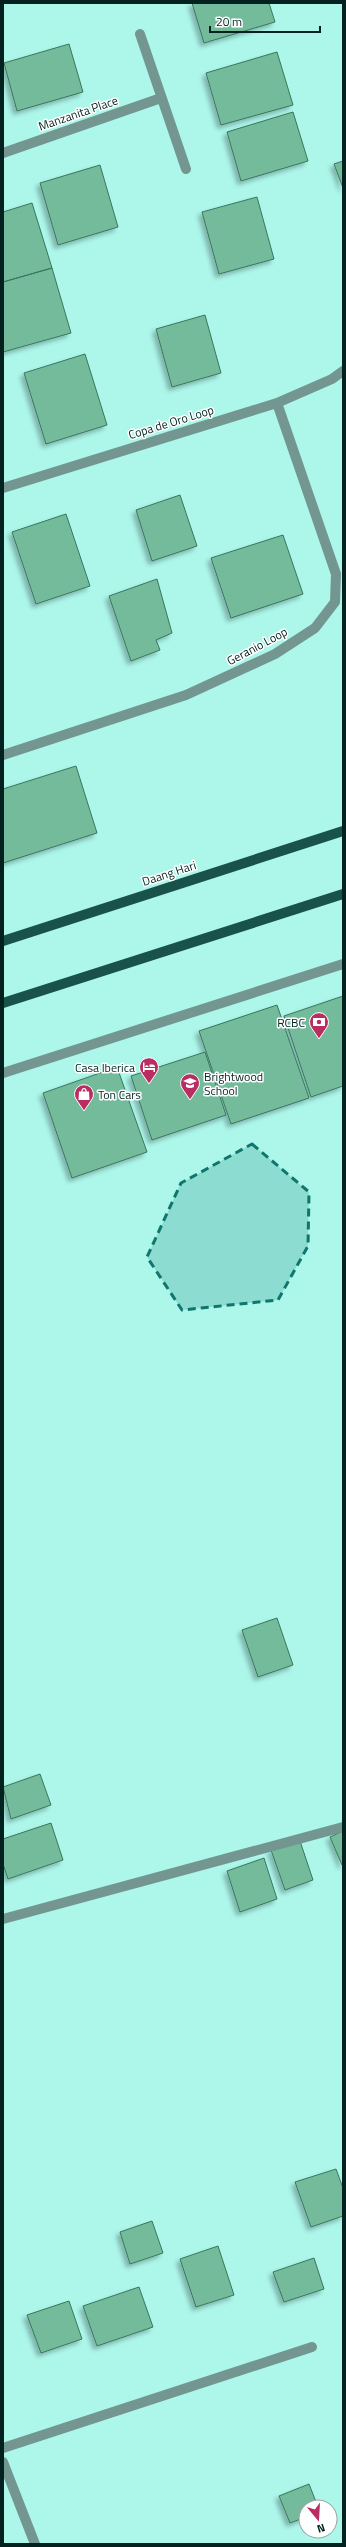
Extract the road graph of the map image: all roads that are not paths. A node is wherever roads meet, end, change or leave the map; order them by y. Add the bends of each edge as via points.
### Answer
1 (140, 34) dead end
2 (161, 98) junction
3 (3, 153) edge
4 (186, 169) dead end
5 (343, 371) edge
6 (277, 403) junction
7 (4, 485) edge
8 (3, 754) edge
9 (343, 831) edge
10 (343, 894) edge
11 (3, 941) edge
12 (343, 964) edge
13 (3, 1003) edge
14 (3, 1073) edge
15 (343, 1827) edge
16 (3, 1919) edge
17 (312, 2347) dead end
18 (3, 2448) edge
19 (3, 2462) edge
20 (35, 2544) edge

1 - 2 street
2 - 3 street, Manzanita Place
2 - 4 street
5 - 6 street, Copa de Oro Loop via 332,379
6 - 7 street, Copa de Oro Loop
6 - 8 street, Geranio Loop via 336,574 335,602 315,628 275,654 186,695
9 - 11 main road, Daang Hari
10 - 13 main road
12 - 14 street
15 - 16 street
17 - 18 street
19 - 20 street

